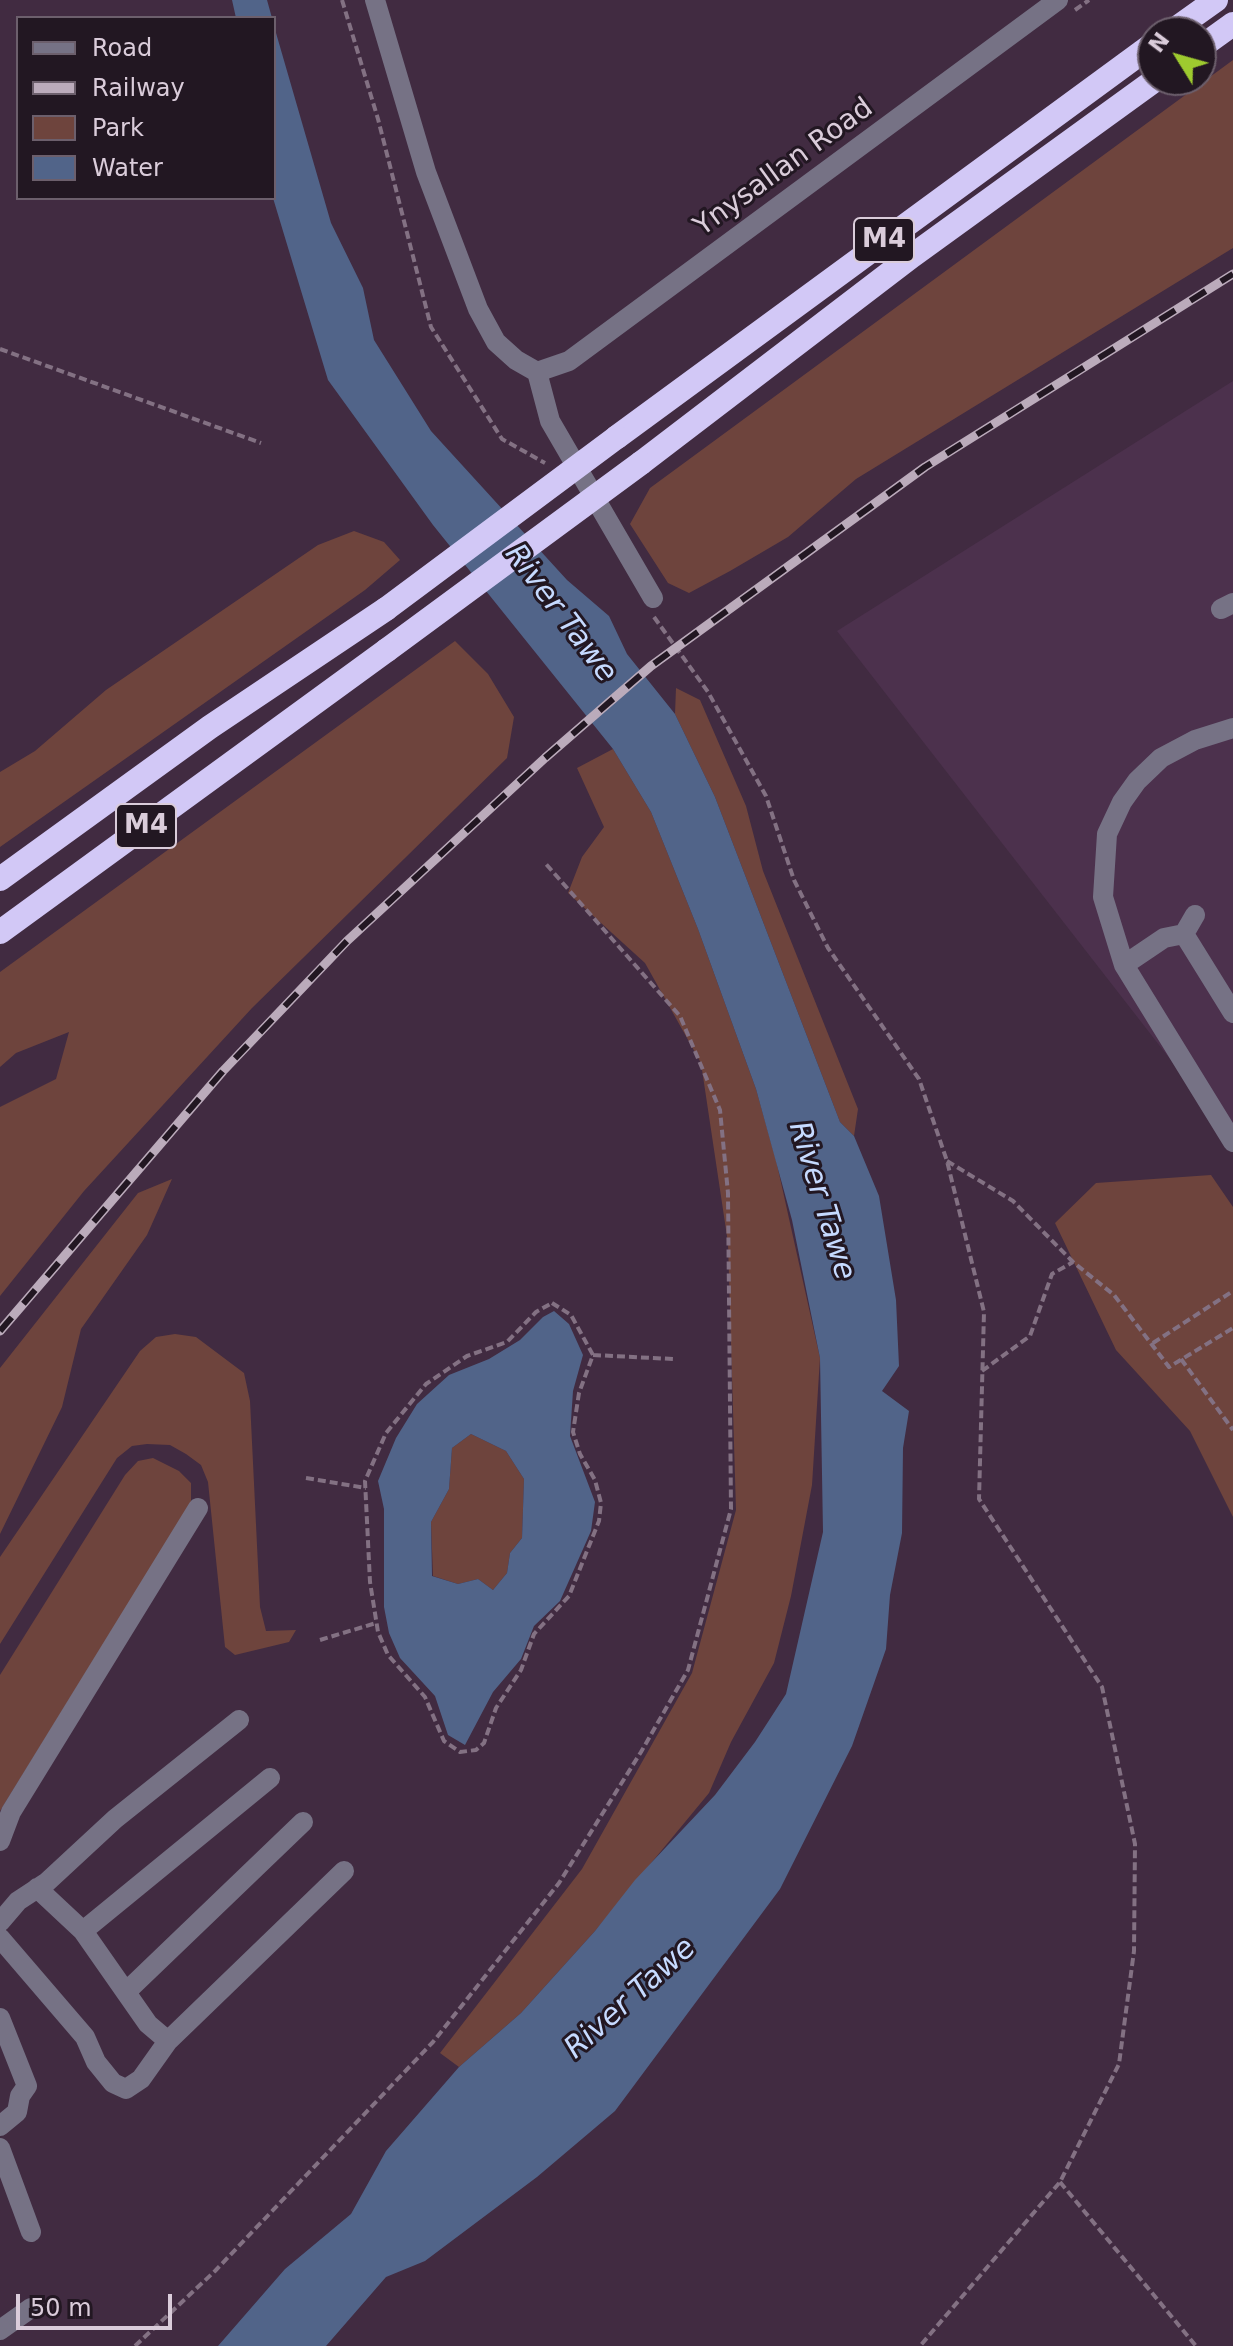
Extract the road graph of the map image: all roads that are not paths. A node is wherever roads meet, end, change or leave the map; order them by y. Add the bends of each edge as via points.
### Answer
1 (375, 0) edge
2 (1058, 0) edge
3 (1216, 0) edge
4 (1194, 16) edge
5 (1137, 56) edge
6 (1137, 93) edge
7 (537, 372) junction
8 (650, 601) road end
9 (1233, 728) edge
10 (0, 879) edge
11 (1195, 915) dead end
12 (0, 932) edge
13 (1184, 934) junction
14 (1124, 965) junction
15 (1233, 1013) edge
16 (1233, 1142) edge
17 (198, 1508) dead end
18 (239, 1720) dead end
19 (270, 1778) dead end
20 (303, 1822) dead end
21 (0, 1841) edge
22 (344, 1871) dead end
23 (37, 1888) junction
24 (0, 1922) edge
25 (83, 1931) junction
26 (0, 1938) edge
27 (127, 1991) junction
28 (0, 2018) edge
29 (168, 2041) junction
30 (0, 2126) edge
31 (0, 2148) edge
32 (31, 2232) dead end
33 (31, 2308) dead end
34 (0, 2330) edge

1 - 7 street via 426,172 478,309 496,342
2 - 7 street, Ynysallan Road via 569,361
3 - 4 highway
5 - 10 highway, M4, bridge via 386,609 210,727
6 - 12 highway, M4, bridge
7 - 8 street via 550,421
9 - 14 street via 1161,758 1122,802 1107,834 1103,897
11 - 13 street
13 - 14 street via 1164,938
13 - 15 street
14 - 16 street
17 - 21 street via 11,1812
18 - 23 street
19 - 25 street
20 - 27 street
22 - 29 street
23 - 24 street
23 - 25 street
25 - 27 street
26 - 29 street via 85,2037 113,2083 126,2089 141,2079
27 - 29 street via 148,2024
28 - 30 street via 27,2086 17,2112
31 - 32 street
33 - 34 street

